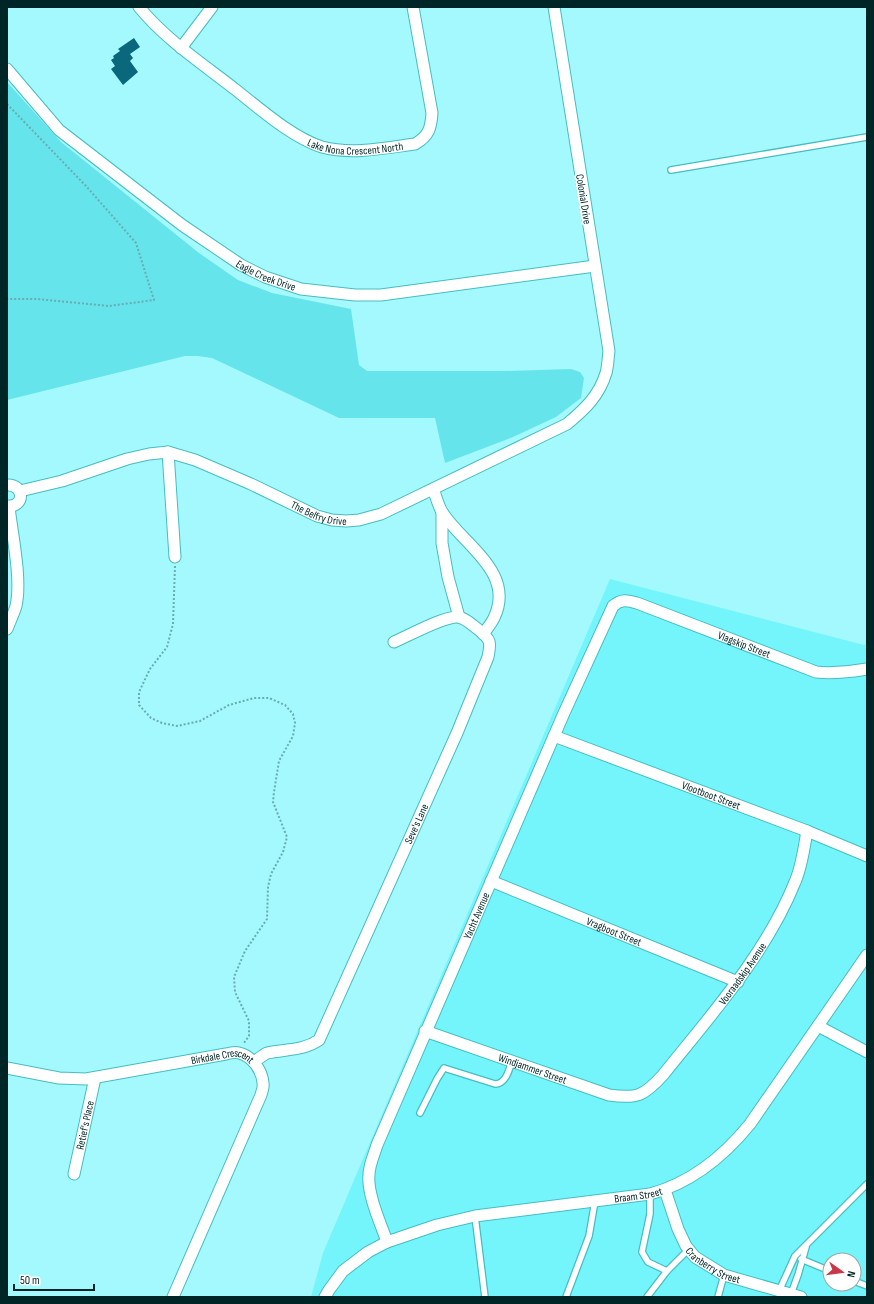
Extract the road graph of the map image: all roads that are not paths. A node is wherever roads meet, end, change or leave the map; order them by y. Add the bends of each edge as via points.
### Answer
1 (140, 7) edge
2 (212, 7) edge
3 (413, 7) edge
4 (554, 7) edge
5 (181, 48) junction
6 (7, 69) edge
7 (867, 137) edge
8 (671, 170) dead end
9 (595, 266) junction
10 (598, 391) joint
11 (168, 452) junction
12 (7, 485) edge
13 (433, 489) junction
14 (20, 492) junction
15 (8, 506) edge
16 (442, 512) junction
17 (175, 557) road end
18 (623, 600) joint
19 (459, 617) junction
20 (7, 629) edge
21 (483, 634) junction
22 (394, 642) dead end
23 (867, 669) edge
24 (554, 736) junction
25 (807, 831) junction
26 (867, 856) edge
27 (491, 881) junction
28 (867, 955) edge
29 (738, 982) junction
30 (818, 1026) junction
31 (425, 1031) junction
32 (867, 1052) edge
33 (512, 1061) junction
34 (254, 1062) junction
35 (7, 1068) edge
36 (95, 1078) junction
37 (642, 1094) joint
38 (420, 1113) dead end
39 (74, 1174) dead end
40 (867, 1184) edge
41 (665, 1190) junction
42 (650, 1194) junction
43 (595, 1201) junction
44 (476, 1216) junction
45 (387, 1242) junction
46 (806, 1247) junction
47 (688, 1249) junction
48 (795, 1256) junction
49 (803, 1259) junction
50 (822, 1267) edge
51 (666, 1271) junction
52 (724, 1275) junction
53 (779, 1290) junction
54 (796, 1296) edge
55 (173, 1297) edge
56 (324, 1297) edge
57 (484, 1297) edge
58 (566, 1297) edge
59 (647, 1297) edge
60 (718, 1297) edge

1 - 5 street, Lake Nona Crescent North via 161,31
2 - 5 street
3 - 5 street, Lake Nona Crescent North via 432,112 432,126 415,144 353,151 323,147 309,142 264,112
4 - 9 street, Colonial Drive
6 - 9 street, Eagle Creek Drive via 59,130 182,225 241,265 265,277 301,289 381,295
7 - 8 lane
9 - 10 street, Colonial Drive via 609,351 606,372
10 - 13 street, The Belfry Drive via 586,409 567,424
11 - 13 street, The Belfry Drive via 195,460 317,516 332,520 359,520 381,514
11 - 14 street, The Belfry Drive via 127,459 62,482
11 - 17 street
12 - 14 street via 15,486
13 - 16 street
14 - 15 street via 19,502
15 - 20 street via 18,589 16,605
16 - 19 street via 442,543
16 - 21 street via 494,574 499,599 494,618
18 - 23 street, Vlagskip Street via 647,606 816,672 841,673
18 - 24 street, Yacht Avenue via 613,606
19 - 21 street
19 - 22 street via 446,619
21 - 34 street, Seve's Lane via 488,638 490,645 488,657 460,726 318,1040 311,1045 266,1054
24 - 25 street, Vlootboot Street
24 - 27 street, Yacht Avenue
25 - 26 street, Vlootboot Street
25 - 29 street, Vooraadskip Avenue via 801,864 793,887 769,933
27 - 29 street, Vragboot Street
27 - 31 street, Yacht Avenue
28 - 30 street, Braam Street
29 - 37 street, Vooraadskip Avenue via 663,1075
30 - 32 street
30 - 41 street, Braam Street via 737,1140 704,1169
31 - 33 street, Windjammer Street
31 - 45 street, Yacht Avenue via 377,1145 368,1175 369,1188
33 - 37 street, Windjammer Street via 609,1095 630,1097
33 - 38 lane via 506,1077 498,1084 444,1068
34 - 36 street, Birkdale Crescent via 238,1053 226,1054
34 - 55 street, Birkdale Crescent via 264,1084 261,1095
35 - 36 street, Birkdale Crescent via 58,1078
36 - 39 street, Retief's Place
40 - 46 lane
41 - 42 street, Braam Street
41 - 47 street, Cranberry Street via 678,1229
42 - 43 street, Braam Street
42 - 51 lane via 650,1214 642,1252 648,1262
43 - 44 street, Braam Street
43 - 58 lane via 589,1236
44 - 45 street, Braam Street via 437,1225
44 - 57 lane
45 - 56 street, Braam Street via 368,1252 343,1271
46 - 48 lane
46 - 49 lane
47 - 51 lane
47 - 52 street, Cranberry Street via 695,1257
48 - 49 lane
48 - 53 lane
49 - 50 lane
49 - 54 lane
51 - 59 lane
52 - 53 street, Cranberry Street
52 - 60 lane
53 - 54 street, Cranberry Street

